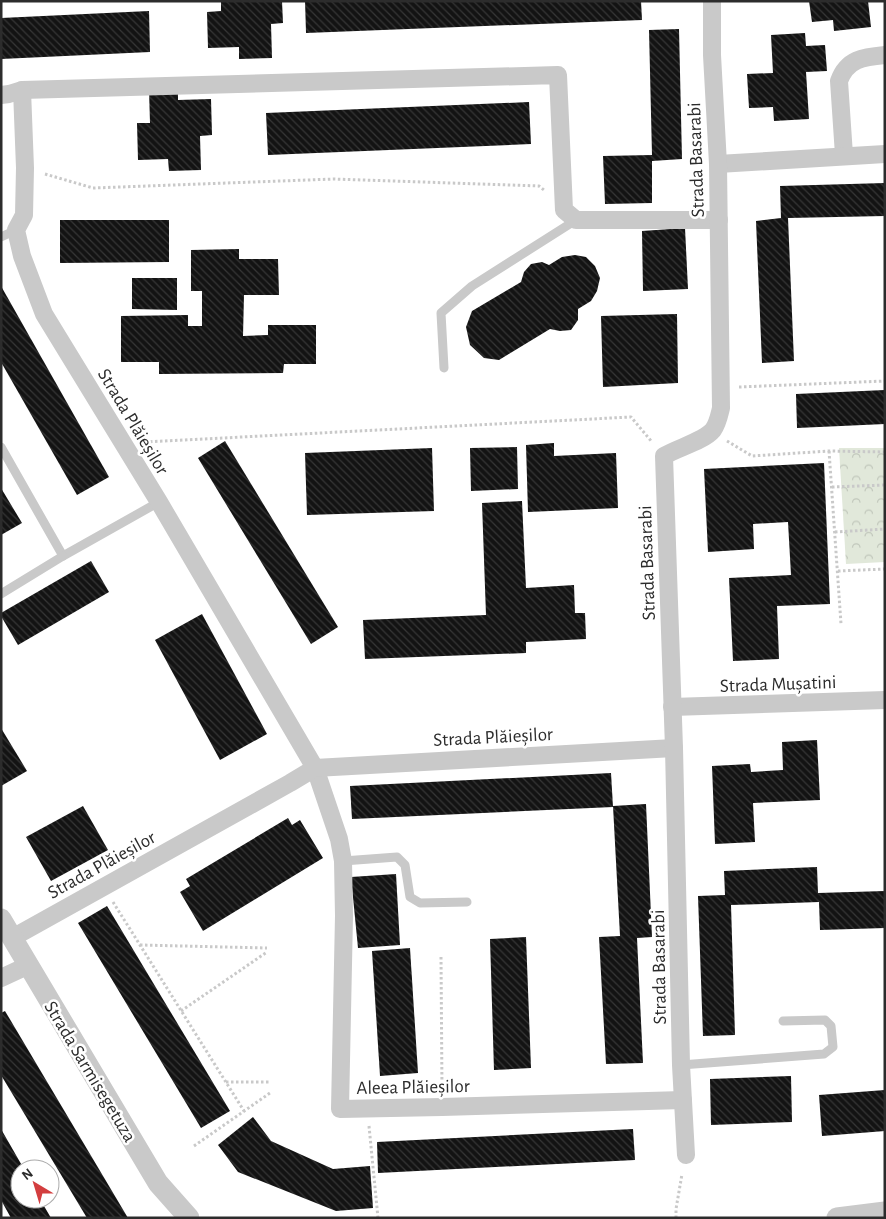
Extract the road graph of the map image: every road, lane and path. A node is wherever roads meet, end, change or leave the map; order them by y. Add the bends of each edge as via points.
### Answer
1 (712, 1) edge
2 (885, 55) edge
3 (22, 90) junction
4 (1, 95) edge
5 (885, 154) edge
6 (844, 155) junction
7 (718, 164) junction
8 (25, 168) junction
9 (570, 215) junction
10 (719, 220) junction
11 (9, 234) edge
12 (444, 368) dead end
13 (885, 381) edge
14 (721, 388) junction
15 (712, 430) junction
16 (124, 444) junction
17 (1, 447) edge
18 (829, 451) junction
19 (885, 452) edge
20 (664, 456) junction
21 (885, 485) edge
22 (832, 487) junction
23 (159, 502) junction
24 (885, 529) edge
25 (835, 532) junction
26 (64, 556) junction
27 (885, 569) edge
28 (838, 571) junction
29 (1, 594) edge
30 (841, 624) dead end
31 (885, 700) edge
32 (672, 707) junction
33 (674, 748) junction
34 (315, 768) junction
35 (343, 861) junction
36 (103, 887) junction
37 (467, 902) dead end
38 (1, 919) edge
39 (12, 938) junction
40 (140, 945) junction
41 (441, 957) dead end
42 (28, 965) junction
43 (1, 978) edge
44 (181, 1011) junction
45 (783, 1020) dead end
46 (682, 1066) junction
47 (226, 1082) junction
48 (270, 1082) dead end
49 (270, 1093) dead end
50 (683, 1100) junction
51 (442, 1107) junction
52 (367, 1108) junction
53 (244, 1111) junction
54 (194, 1146) dead end
55 (686, 1155) joint
56 (885, 1212) edge
57 (189, 1218) edge
58 (378, 1218) edge
59 (676, 1218) edge
60 (837, 1218) edge

1 - 7 street, Strada Basarabi
2 - 6 street via 867,56 842,72 839,81
3 - 4 street
3 - 8 street, Strada Plăieșilor
3 - 9 street via 558,75
5 - 6 street
6 - 7 street
7 - 10 street, Strada Basarabi
8 - 9 path via 93,188 334,179 540,186
8 - 11 street, Strada Plăieșilor via 24,215
9 - 10 street
9 - 12 lane via 472,286 441,313
10 - 14 street, Strada Basarabi
11 - 16 street, Strada Plăieșilor via 22,256 44,314
13 - 14 path
14 - 15 street, Strada Basarabi via 721,408
15 - 18 path via 752,456
15 - 20 street via 705,437
16 - 20 path via 631,417
16 - 23 street, Strada Plăieșilor
17 - 26 lane
18 - 19 path
18 - 22 path
20 - 32 street, Strada Basarabi
21 - 22 path
22 - 25 path
23 - 26 lane
23 - 34 street, Strada Plăieșilor
24 - 25 path
25 - 28 path
26 - 29 lane
27 - 28 path
28 - 30 path
31 - 32 street, Strada Mușatini
32 - 33 street, Strada Basarabi
33 - 34 street, Strada Plăieșilor
33 - 46 street, Strada Basarabi
34 - 35 street, Aleea Plăieșilor via 339,839
34 - 36 street, Strada Plăieșilor
35 - 37 lane via 397,857 405,865 410,897 420,903
35 - 52 street, Aleea Plăieșilor via 340,1109
36 - 39 street, Strada Plăieșilor
36 - 40 path
38 - 39 street, Strada Sarmisegetuza
39 - 42 street, Strada Sarmisegetuza
40 - 44 path
40 - 44 path via 267,950
41 - 51 path
42 - 43 street
42 - 57 street, Strada Sarmisegetuza via 158,1183
44 - 47 path
45 - 46 lane via 825,1020 831,1026 833,1047 824,1054
46 - 50 street, Strada Basarabi
47 - 48 path
47 - 53 path
49 - 53 path
50 - 51 street, Aleea Plăieșilor
50 - 55 street, Strada Basarabi
51 - 52 street, Aleea Plăieșilor
52 - 58 path
53 - 54 path
55 - 59 path
56 - 60 street

